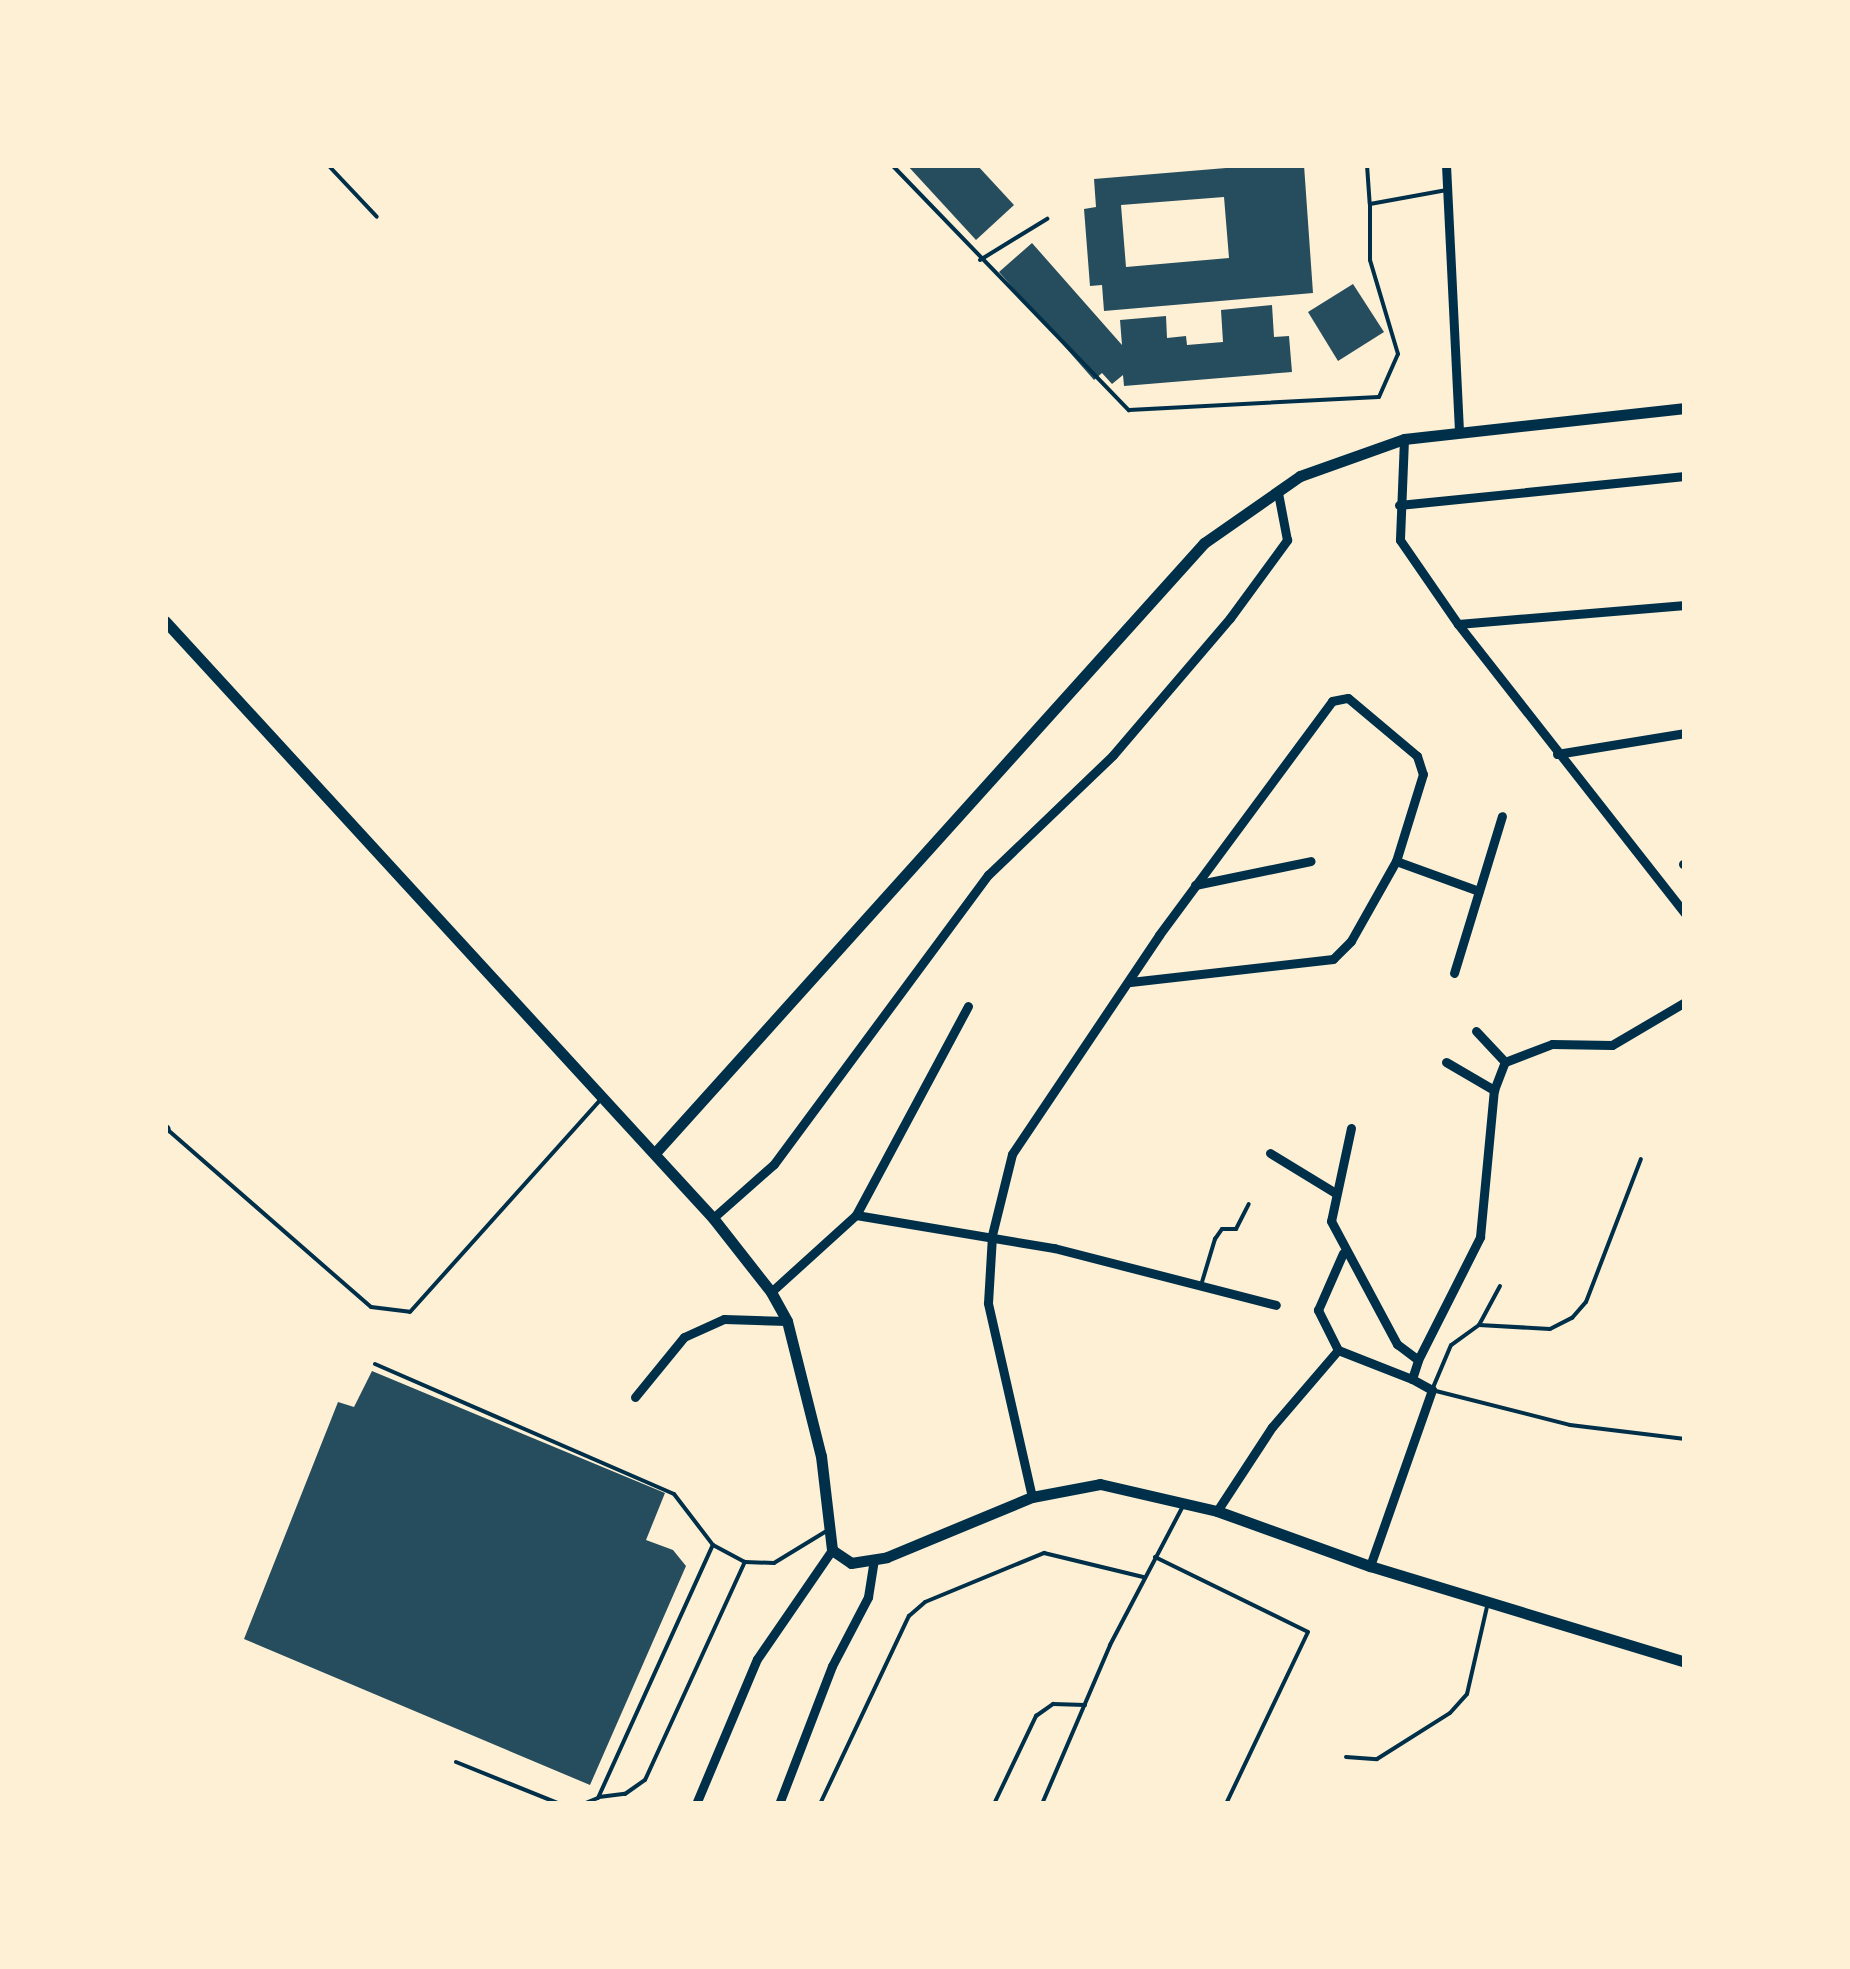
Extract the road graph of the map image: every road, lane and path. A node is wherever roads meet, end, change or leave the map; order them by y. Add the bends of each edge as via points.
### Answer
1 (328, 165) edge
2 (892, 165) edge
3 (1368, 165) edge
4 (1446, 165) edge
5 (1447, 190) junction
6 (1370, 204) junction
7 (377, 217) dead end
8 (1047, 219) dead end
9 (980, 260) junction
10 (1685, 408) edge
11 (1459, 428) junction
12 (1404, 439) junction
13 (1685, 476) edge
14 (1278, 493) junction
15 (1398, 505) junction
16 (1685, 605) edge
17 (165, 621) edge
18 (1458, 624) junction
19 (1685, 733) edge
20 (1557, 754) junction
21 (1502, 816) dead end
22 (1311, 861) dead end
23 (1396, 861) junction
24 (1195, 885) junction
25 (1479, 891) junction
26 (1685, 914) edge
27 (1454, 973) dead end
28 (1130, 982) junction
29 (1685, 1002) edge
30 (968, 1006) dead end
31 (1476, 1031) dead end
32 (1446, 1062) dead end
33 (1505, 1062) junction
34 (1494, 1090) junction
35 (601, 1099) junction
36 (1351, 1128) dead end
37 (166, 1129) edge
38 (1270, 1152) dead end
39 (655, 1154) junction
40 (1641, 1159) dead end
41 (1334, 1192) junction
42 (1249, 1204) dead end
43 (856, 1215) junction
44 (713, 1218) junction
45 (992, 1234) junction
46 (1343, 1253) junction
47 (1201, 1285) junction
48 (1500, 1286) dead end
49 (771, 1292) junction
50 (1276, 1305) dead end
51 (787, 1321) junction
52 (1479, 1325) junction
53 (1338, 1350) junction
54 (1418, 1360) junction
55 (375, 1364) dead end
56 (1412, 1379) junction
57 (1432, 1390) junction
58 (635, 1397) dead end
59 (1685, 1439) edge
60 (1032, 1497) junction
61 (1184, 1502) junction
62 (1217, 1511) junction
63 (830, 1530) junction
64 (714, 1545) junction
65 (832, 1550) junction
66 (1155, 1557) junction
67 (874, 1559) junction
68 (745, 1562) junction
69 (1370, 1566) junction
70 (1144, 1577) junction
71 (1488, 1602) junction
72 (1685, 1662) edge
73 (1085, 1705) junction
74 (1346, 1757) dead end
75 (456, 1762) dead end
76 (598, 1798) junction
77 (560, 1804) edge
78 (583, 1804) edge
79 (696, 1804) edge
80 (779, 1804) edge
81 (820, 1804) edge
82 (994, 1804) edge
83 (1042, 1804) edge
84 (1226, 1804) edge

1 - 7 lane
2 - 9 lane
3 - 6 lane
4 - 5 street
5 - 6 lane
5 - 11 street
6 - 9 lane via 1370,260 1398,354 1379,397 1129,410
8 - 9 lane
10 - 11 street
11 - 12 street
12 - 14 street via 1300,476
12 - 15 street
13 - 15 street
14 - 39 street via 1204,543
14 - 44 street via 1287,540 1230,618 1113,755 988,875 774,1164
15 - 18 street via 1400,540
16 - 18 street
17 - 35 street
18 - 20 street
19 - 20 street
20 - 26 street
21 - 25 street
22 - 24 street
23 - 24 street via 1423,767 1410,749 1340,698 1319,715
23 - 25 street
23 - 28 street via 1334,960
24 - 28 street
25 - 27 street
28 - 45 street via 1012,1154
29 - 33 street via 1612,1044 1552,1044
30 - 43 street
31 - 33 street
32 - 34 street
33 - 34 street
34 - 54 street via 1480,1237
35 - 37 lane via 410,1312 371,1307
35 - 39 street
36 - 41 street
38 - 41 street
39 - 44 street
40 - 52 lane via 1586,1302 1572,1318 1550,1329
41 - 46 street via 1331,1222
42 - 47 lane via 1238,1226 1222,1229 1215,1239
43 - 45 street
43 - 49 street
44 - 49 street
45 - 47 street
45 - 60 street via 988,1303
46 - 53 street via 1318,1310
46 - 54 street via 1397,1344
47 - 50 street
48 - 52 lane
49 - 51 street
51 - 58 street via 724,1319 684,1337
51 - 63 street via 820,1456
52 - 57 lane via 1451,1345
53 - 56 street
53 - 62 street via 1272,1427
54 - 56 street
55 - 64 lane via 674,1494
56 - 57 street
57 - 59 lane via 1570,1425
57 - 69 street
60 - 61 street via 1100,1484
60 - 67 street
61 - 62 street
61 - 66 lane
62 - 69 street
63 - 65 street
63 - 68 lane via 774,1563
64 - 68 lane
64 - 76 lane
65 - 67 street via 850,1562
65 - 79 street via 757,1659
66 - 70 lane
66 - 84 lane via 1308,1632
67 - 80 street via 868,1598 832,1666
68 - 76 lane via 644,1780 625,1794
69 - 71 street
70 - 73 lane
70 - 81 lane via 1044,1553 926,1602 909,1616
71 - 72 street
71 - 74 lane via 1467,1694 1450,1713 1377,1759
73 - 82 lane via 1053,1704 1036,1716
73 - 83 lane
75 - 77 lane
76 - 78 lane

